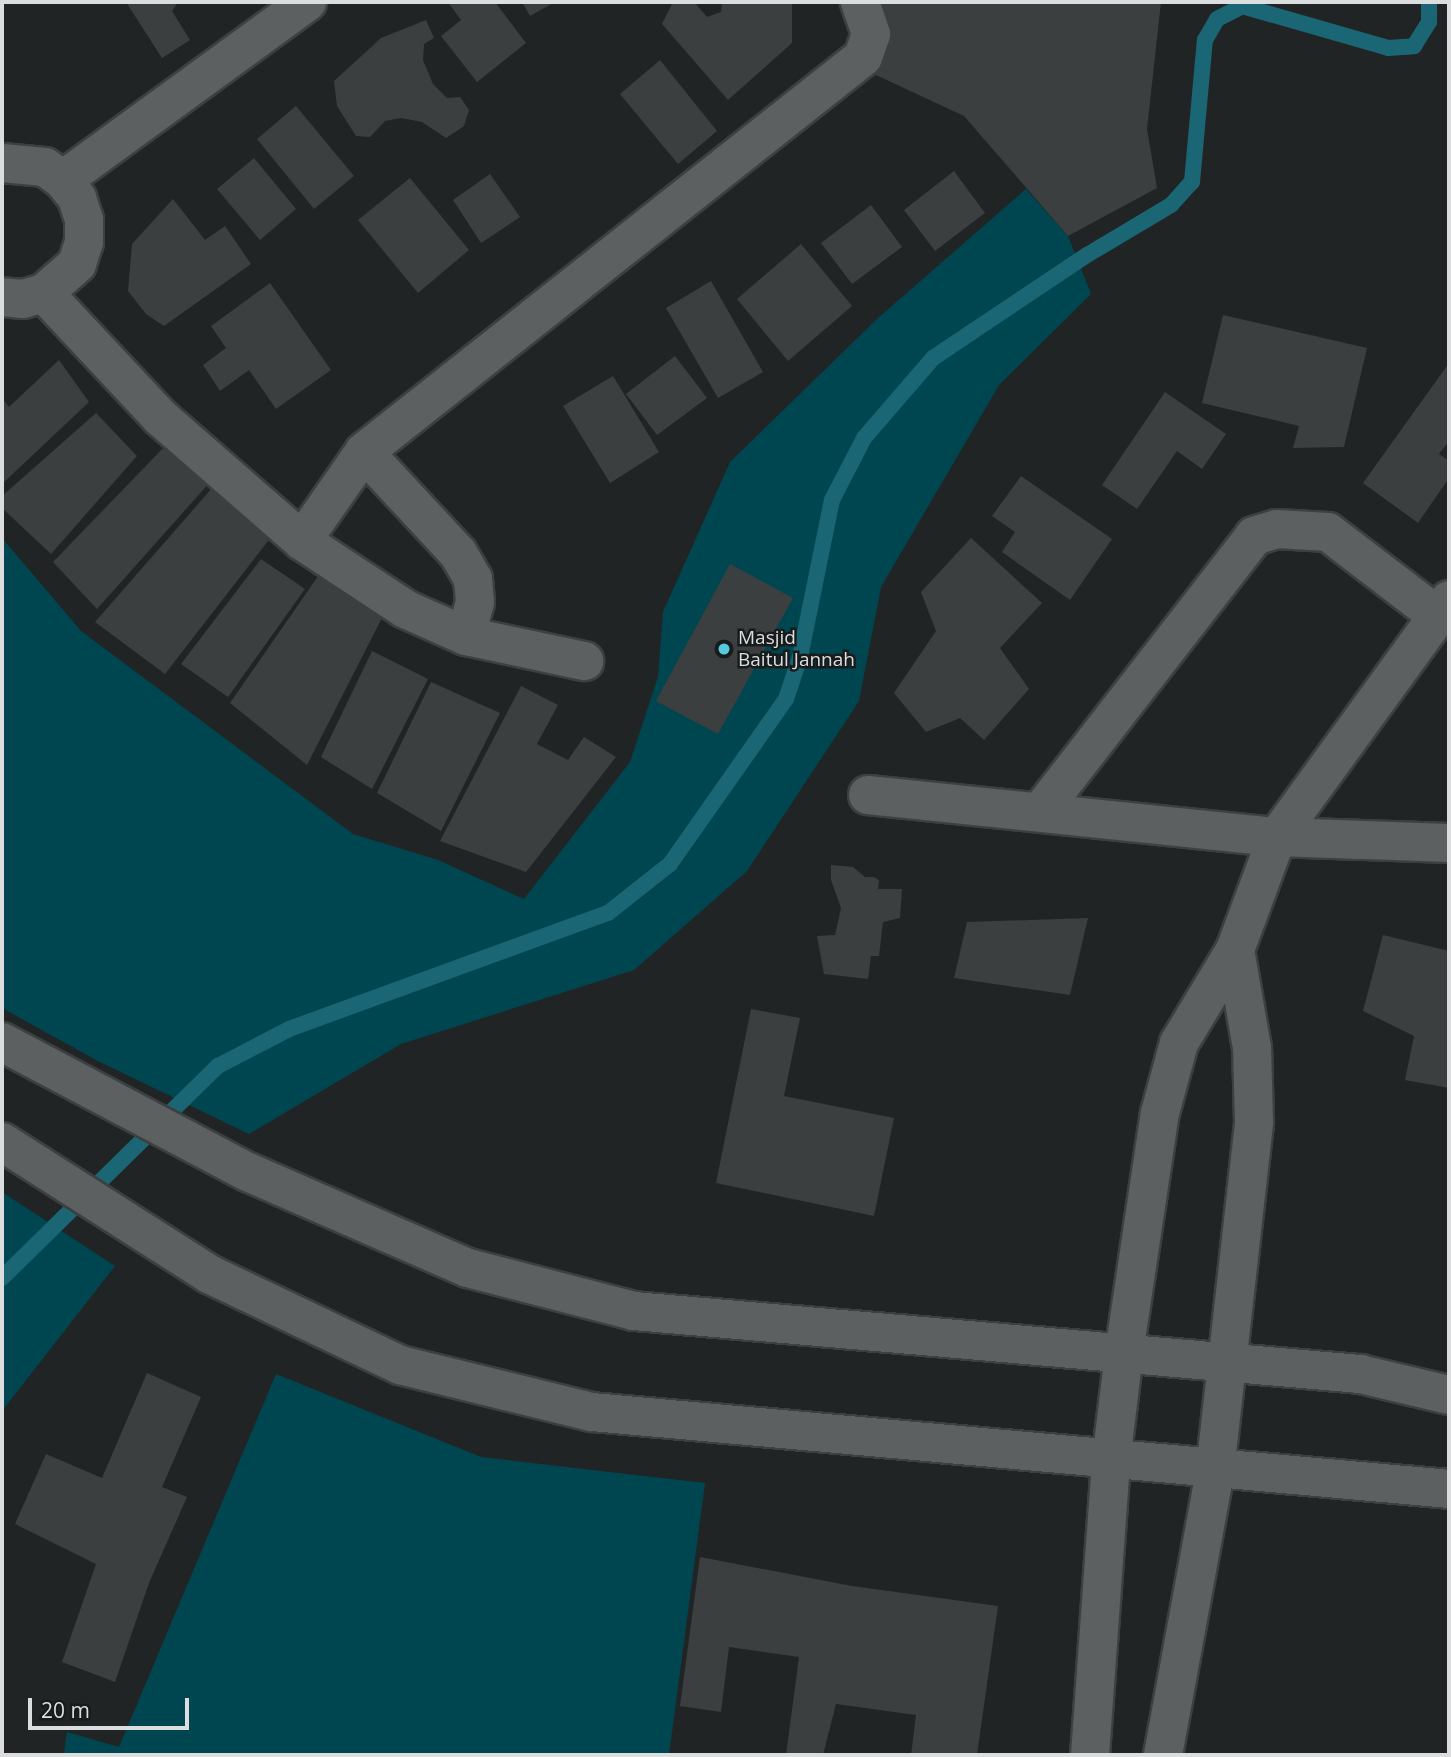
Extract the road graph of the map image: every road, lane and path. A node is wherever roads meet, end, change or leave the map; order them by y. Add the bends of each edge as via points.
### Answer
1 (307, 2) edge
2 (860, 2) edge
3 (2, 163) edge
4 (63, 180) junction
5 (44, 293) junction
6 (2, 297) edge
7 (364, 452) junction
8 (302, 541) junction
9 (1443, 608) edge
10 (466, 636) junction
11 (584, 661) dead end
12 (868, 795) dead end
13 (1041, 811) junction
14 (1277, 837) junction
15 (1449, 843) edge
16 (1235, 950) junction
17 (2, 1042) edge
18 (2, 1142) edge
19 (1124, 1353) junction
20 (1226, 1363) junction
21 (1449, 1395) edge
22 (1111, 1461) junction
23 (1215, 1471) junction
24 (1449, 1489) edge
25 (1090, 1755) edge
26 (1163, 1755) edge

1 - 4 street
2 - 7 street via 871,34 863,57
3 - 4 street via 45,167
4 - 5 street via 77,198 85,242 77,264
5 - 6 street via 23,299
5 - 8 street via 160,417
7 - 8 street
7 - 10 street via 458,553 473,579 475,602
8 - 10 street via 405,609
9 - 13 street via 1328,532 1277,529 1254,536
9 - 14 street
10 - 11 street
12 - 13 street
13 - 14 street
14 - 15 street
14 - 16 street
16 - 19 street via 1179,1043 1160,1113
16 - 20 street via 1252,1048 1254,1122
17 - 19 street via 248,1172 468,1268 634,1311
18 - 22 street via 208,1274 400,1365 592,1412
19 - 20 street
19 - 22 street
20 - 21 street via 1360,1374
20 - 23 street
22 - 23 street
22 - 25 street
23 - 24 street via 1352,1477
23 - 26 street

